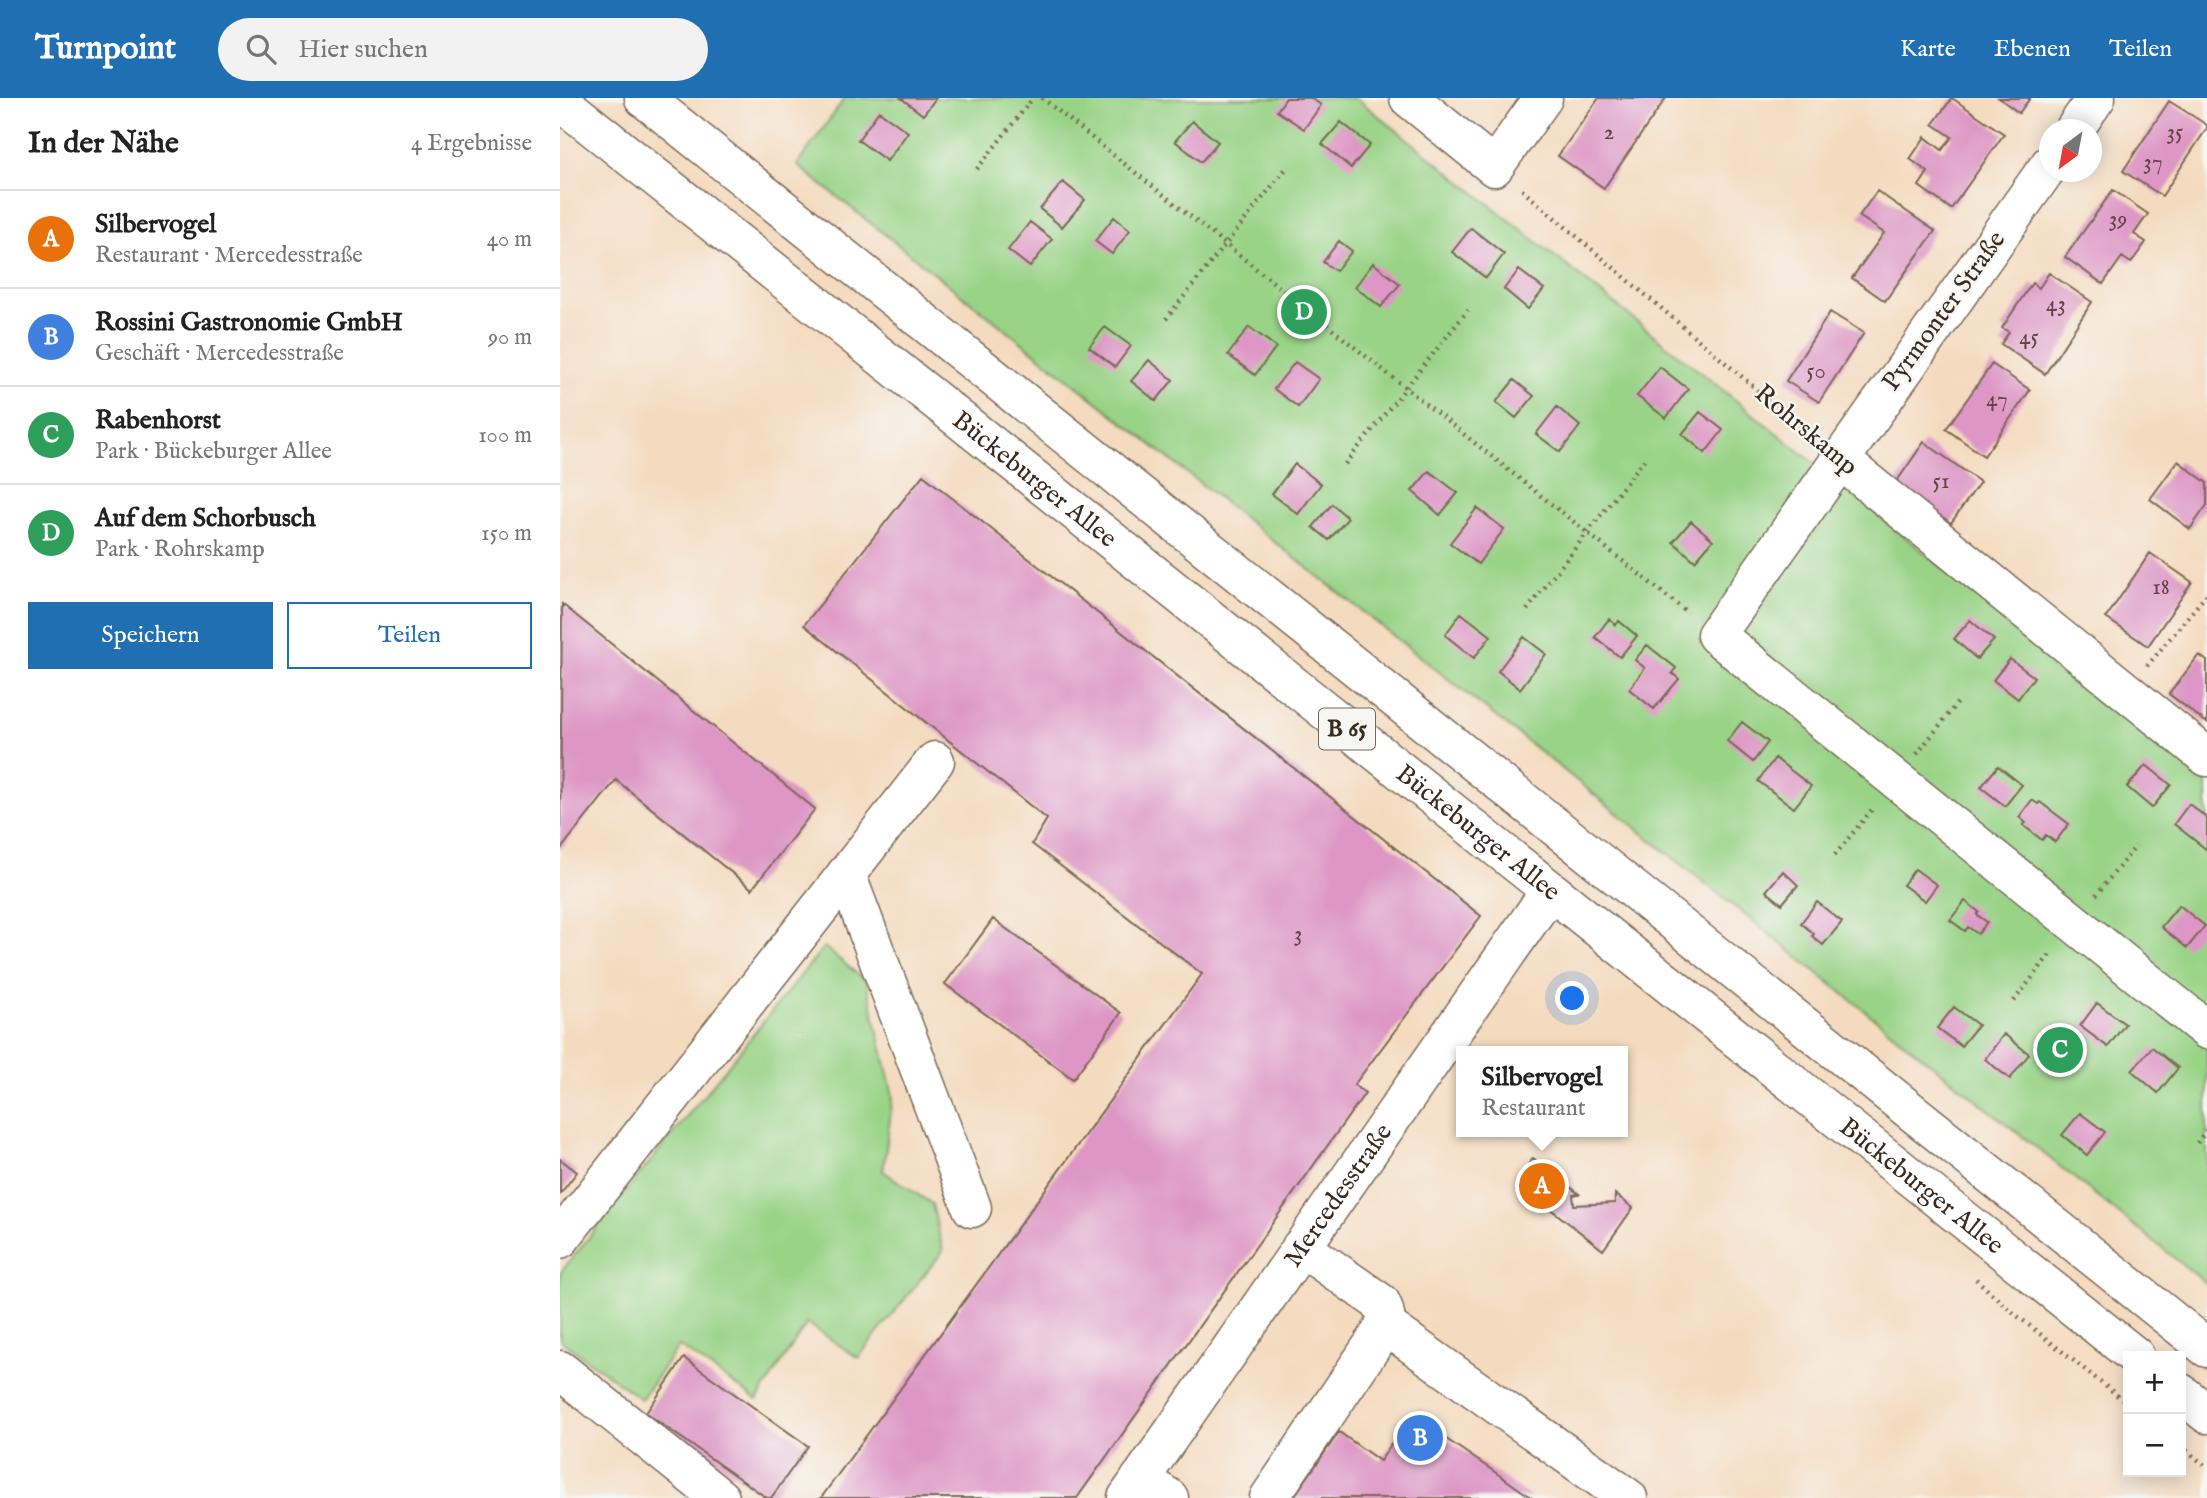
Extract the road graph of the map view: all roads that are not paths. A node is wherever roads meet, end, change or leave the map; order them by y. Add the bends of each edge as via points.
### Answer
1 (644, 98) edge
2 (1409, 98) edge
3 (1543, 98) edge
4 (2096, 98) edge
5 (560, 101) edge
6 (2082, 119) edge
7 (2039, 177) edge
8 (1839, 459) junction
9 (2207, 757) edge
10 (935, 761) dead end
11 (846, 874) junction
12 (1550, 891) junction
13 (2207, 1030) edge
14 (972, 1208) dead end
15 (560, 1239) edge
16 (1301, 1247) junction
17 (1385, 1325) junction
18 (2207, 1348) edge
19 (2129, 1351) edge
20 (560, 1370) edge
21 (2186, 1397) edge
22 (2207, 1414) edge
23 (1145, 1492) edge
24 (720, 1498) edge
25 (1269, 1498) edge
26 (1628, 1498) edge

1 - 18 main road, Bückeburger Allee / B 65
2 - 3 main road via 1494,167
4 - 6 main road
5 - 12 main road, Bückeburger Allee / B 65
7 - 8 main road, Pyrmonter Straße
8 - 9 main road, Rohrskamp
8 - 13 main road, Pyrmonter Straße via 1716,635
10 - 11 main road
11 - 14 main road
11 - 15 main road
12 - 16 main road, Mercedesstraße
12 - 19 main road, Bückeburger Allee / B 65
16 - 17 main road via 1381,1303
16 - 23 main road, Mercedesstraße
17 - 25 main road
17 - 26 main road
20 - 24 main road
21 - 22 main road

